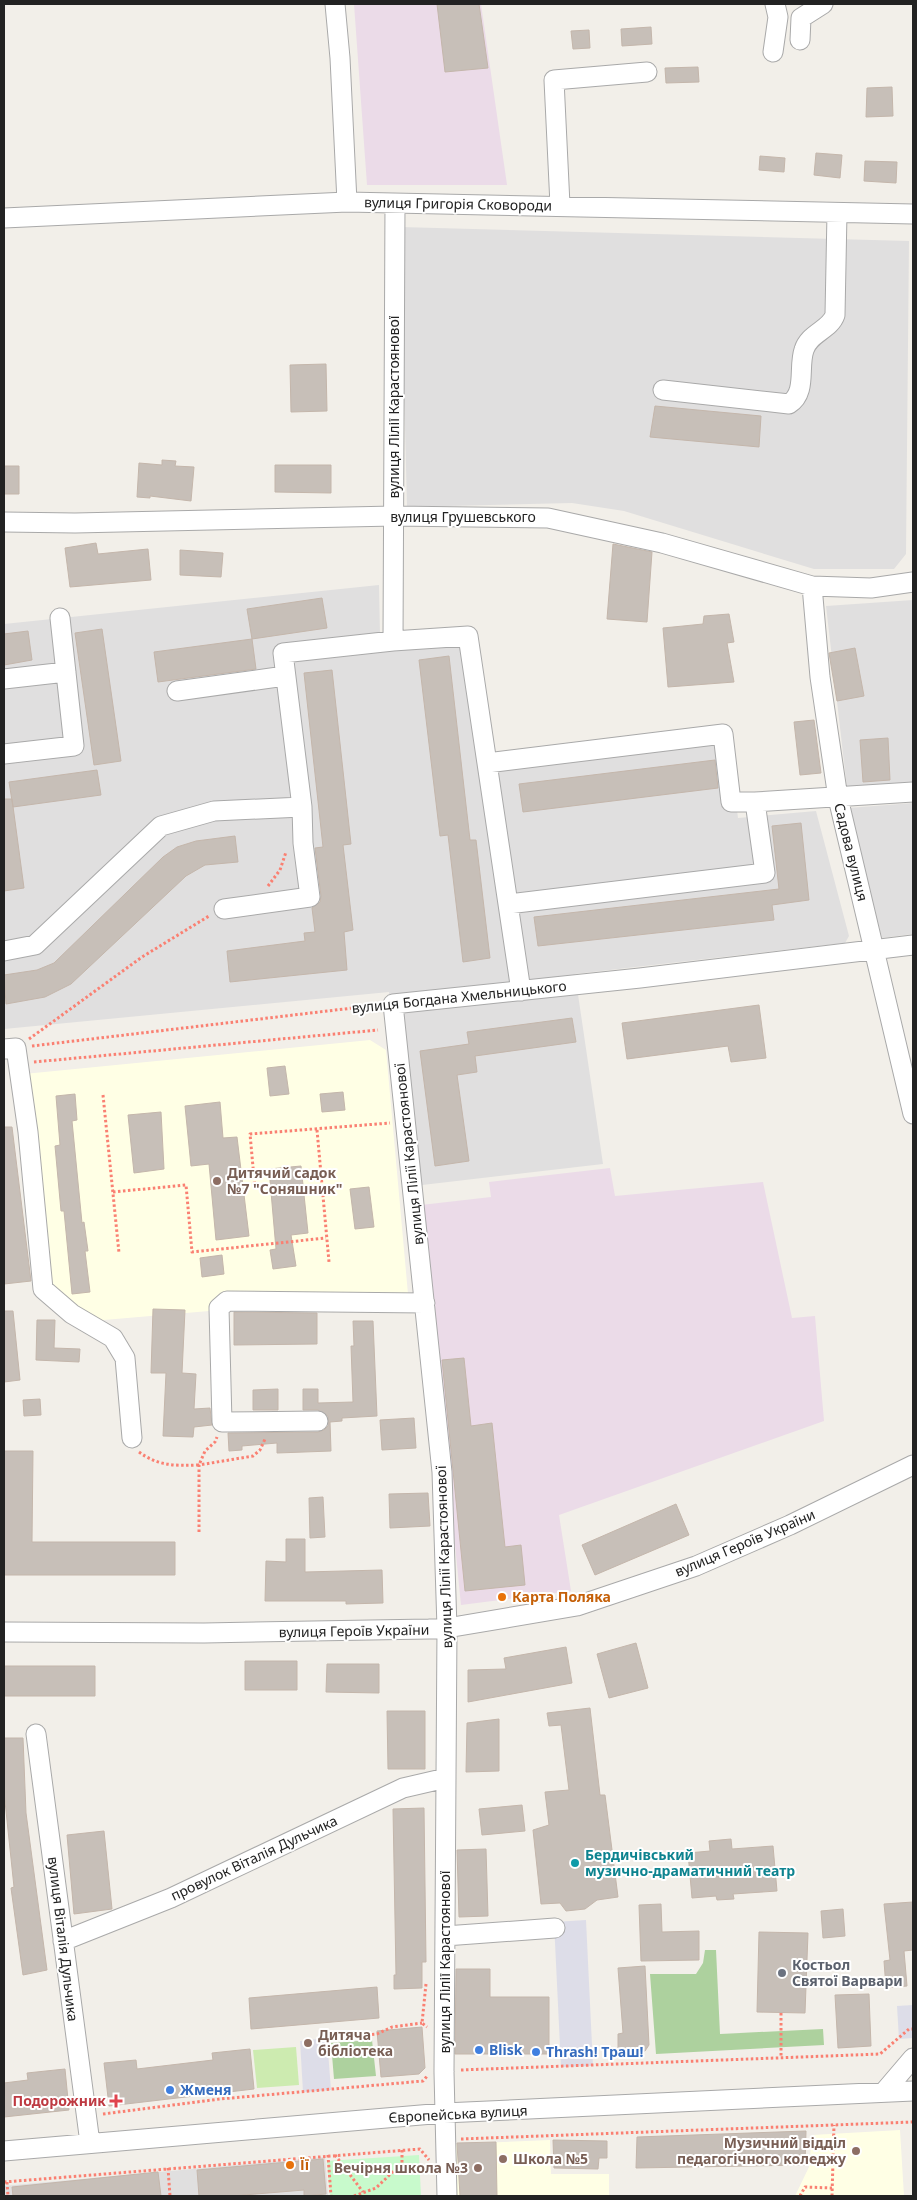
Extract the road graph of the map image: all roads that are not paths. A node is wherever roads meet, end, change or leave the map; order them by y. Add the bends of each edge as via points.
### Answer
1 (335, 4) edge
2 (775, 4) edge
3 (823, 4) edge
4 (800, 40) dead end
5 (773, 52) dead end
6 (647, 72) dead end
7 (347, 202) junction
8 (395, 204) junction
9 (560, 205) junction
10 (837, 213) junction
11 (913, 214) edge
12 (4, 218) edge
13 (663, 390) dead end
14 (394, 516) junction
15 (4, 522) edge
16 (910, 580) edge
17 (812, 586) junction
18 (60, 618) dead end
19 (393, 640) junction
20 (66, 672) junction
21 (285, 676) junction
22 (4, 679) edge
23 (177, 690) dead end
24 (4, 754) edge
25 (487, 763) junction
26 (913, 792) edge
27 (838, 798) junction
28 (755, 802) junction
29 (302, 807) junction
30 (508, 904) junction
31 (224, 909) road end
32 (913, 945) edge
33 (875, 950) junction
34 (4, 951) edge
35 (521, 991) junction
36 (393, 1004) joint
37 (13, 1053) edge
38 (913, 1114) edge
39 (425, 1302) junction
40 (318, 1421) dead end
41 (132, 1438) road end
42 (913, 1465) edge
43 (447, 1628) junction
44 (4, 1632) edge
45 (36, 1734) dead end
46 (446, 1778) junction
47 (555, 1928) dead end
48 (445, 1936) junction
49 (64, 1941) junction
50 (913, 2058) edge
51 (913, 2090) edge
52 (884, 2092) junction
53 (444, 2113) junction
54 (90, 2143) junction
55 (4, 2151) edge
56 (447, 2196) edge

1 - 7 street
2 - 5 street via 778,17
3 - 4 street via 801,18
6 - 9 street via 554,80
7 - 8 street, вулиця Григорія Сковороди
7 - 12 street, вулиця Григорія Сковороди
8 - 9 street, вулиця Григорія Сковороди
8 - 14 street, вулиця Лілії Карастоянової
9 - 10 street, вулиця Григорія Сковороди
10 - 11 street, вулиця Григорія Сковороди
10 - 13 street via 835,315 811,338 804,350 799,391 793,402
14 - 15 street, вулиця Грушевського
14 - 17 street, вулиця Грушевського via 548,518 662,543
14 - 19 street, вулиця Лілії Карастоянової
16 - 17 street, вулиця Грушевського via 871,588
17 - 27 street, Садова вулиця via 820,677
18 - 20 street
19 - 21 street via 283,653
19 - 25 street via 468,636
20 - 22 street
20 - 24 street via 74,746
21 - 23 street
21 - 29 street
25 - 28 street via 723,734 731,802
25 - 30 street
26 - 27 street
27 - 28 street
27 - 33 street, Садова вулиця
28 - 30 street via 765,873
29 - 31 street via 310,897
29 - 34 street via 214,811 161,826 35,945
30 - 35 street
32 - 33 street, вулиця Богдана Хмельницького
33 - 35 street, вулиця Богдана Хмельницького
33 - 38 street, Садова вулиця
35 - 36 street, вулиця Богдана Хмельницького
36 - 39 street, вулиця Лілії Карастоянової
37 - 41 street via 28,1132 43,1289 72,1314 113,1338 125,1358
39 - 40 street via 227,1301 219,1308 222,1422
39 - 43 street, вулиця Лілії Карастоянової via 442,1472
42 - 43 street, вулиця Героїв України via 696,1566 577,1606
43 - 44 street, вулиця Героїв України via 204,1633
43 - 46 street, вулиця Лілії Карастоянової
45 - 49 street, вулиця Віталія Дульчика
46 - 48 street, вулиця Лілії Карастоянової
46 - 49 street, провулок Віталія Дульчика via 403,1788 171,1898
47 - 48 street
48 - 53 street, вулиця Лілії Карастоянової
49 - 54 street, вулиця Віталія Дульчика
50 - 52 street
51 - 52 street, Європейська вулиця
52 - 53 street, Європейська вулиця
53 - 54 street, Європейська вулиця
53 - 56 street, вулиця Лілії Карастоянової
54 - 55 street, Європейська вулиця

